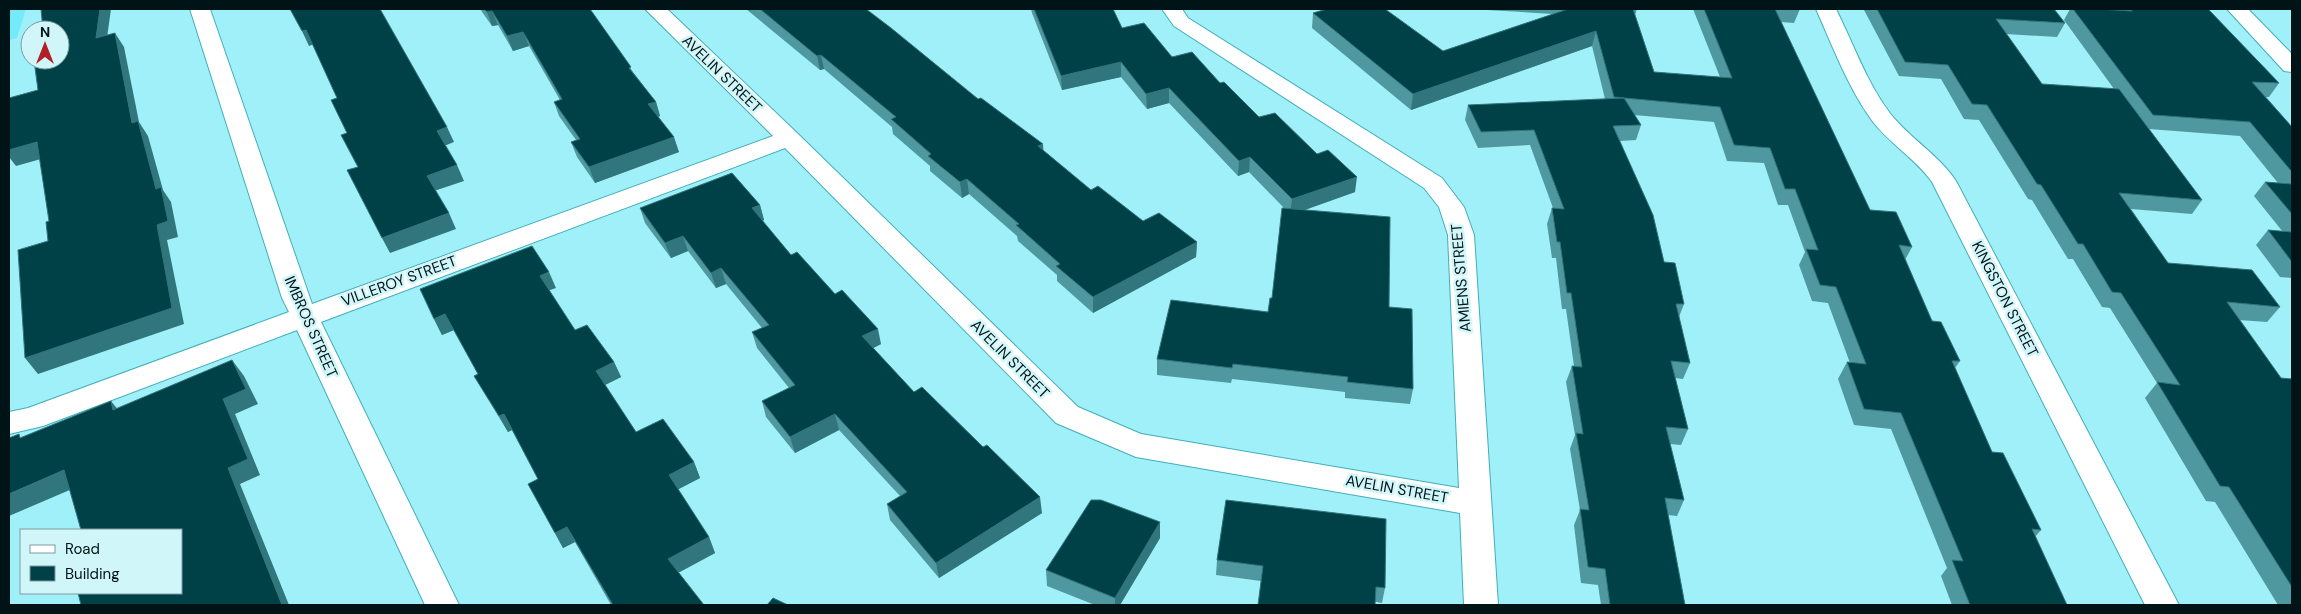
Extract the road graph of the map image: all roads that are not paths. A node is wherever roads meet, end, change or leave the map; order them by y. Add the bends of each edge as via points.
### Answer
1 (200, 9) edge
2 (655, 9) edge
3 (1172, 9) edge
4 (1826, 9) edge
5 (2237, 9) edge
6 (2292, 66) edge
7 (789, 138) junction
8 (304, 316) junction
9 (9, 423) edge
10 (1474, 503) junction
11 (442, 605) edge
12 (1481, 605) edge
13 (2162, 605) edge

1 - 8 street, IMBROS STREET
2 - 7 street, AVELIN STREET
3 - 10 street, AMIENS STREET via 1181,22 1433,183 1446,196 1461,235
4 - 13 street, KINGSTON STREET via 1878,112 1929,161 1944,181
5 - 6 street
7 - 8 street, VILLEROY STREET
7 - 10 street, AVELIN STREET via 1067,415 1136,445
8 - 9 street, VILLEROY STREET via 32,418
8 - 11 street, IMBROS STREET
10 - 12 street, AMIENS STREET

